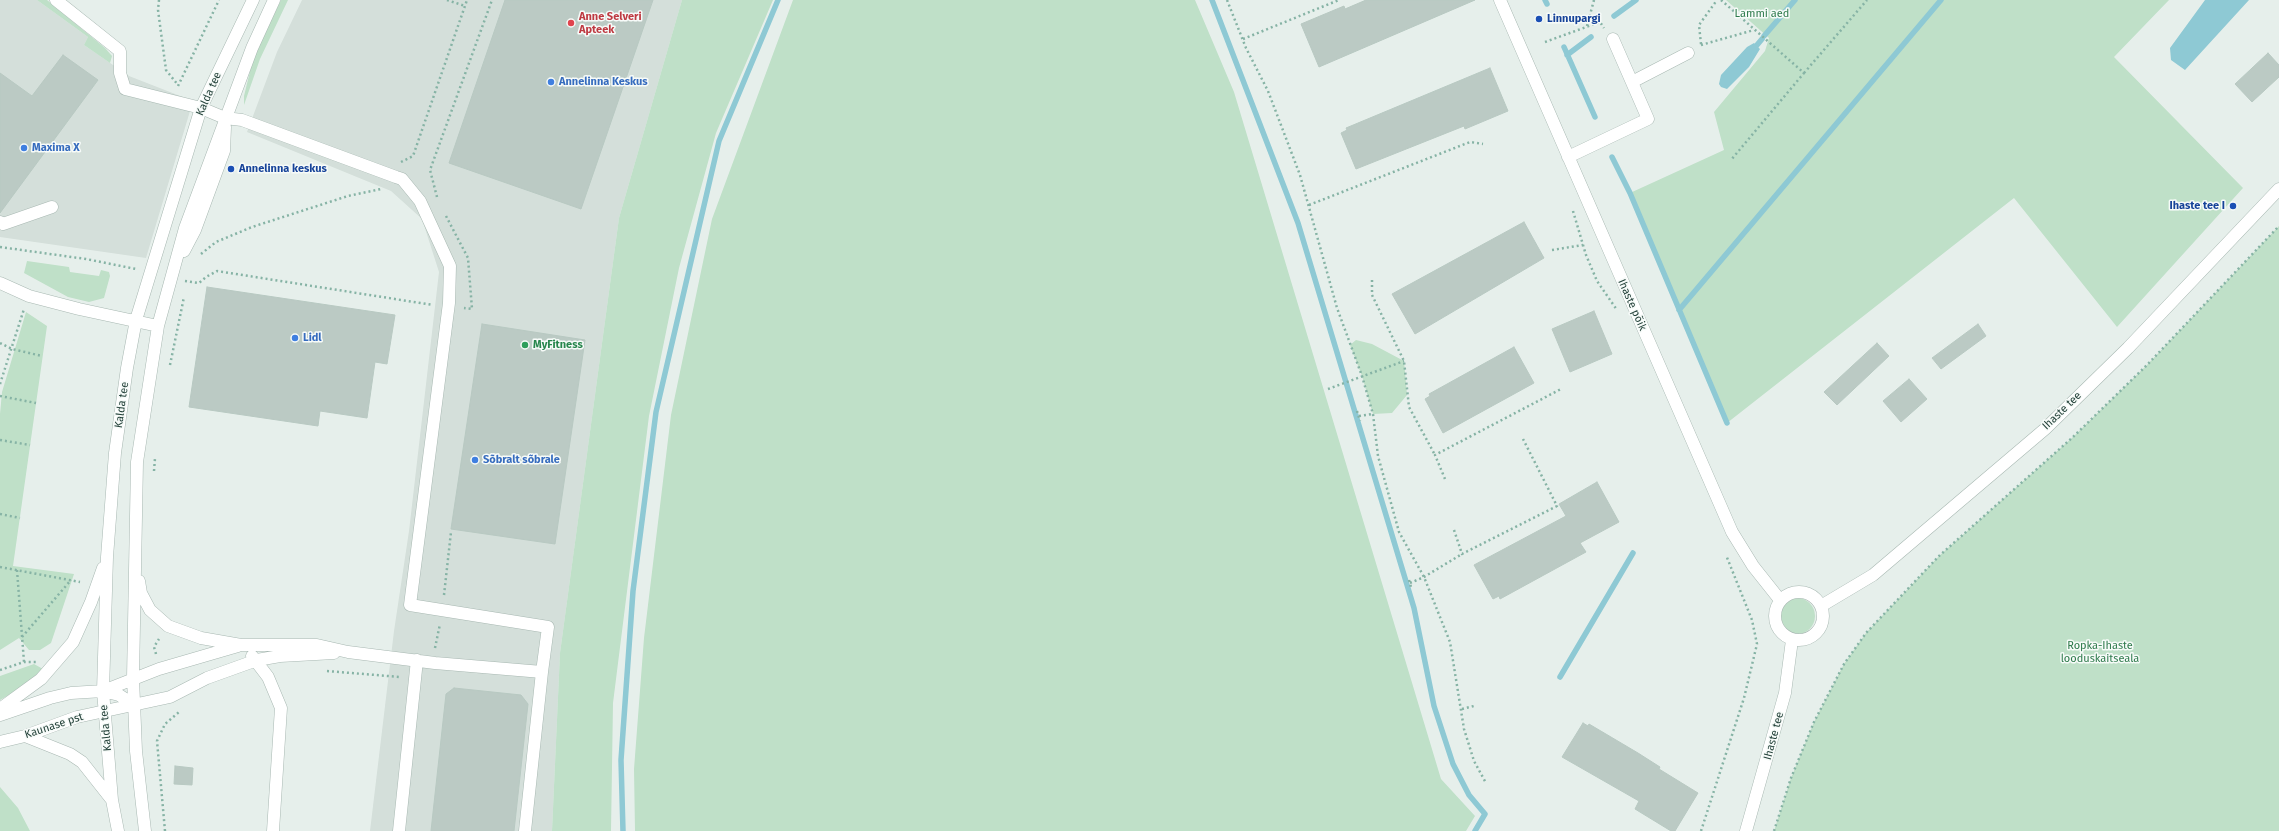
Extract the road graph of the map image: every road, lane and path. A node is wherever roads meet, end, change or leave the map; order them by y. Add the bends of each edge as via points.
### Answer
1 (159, 0) edge
2 (219, 0) edge
3 (253, 0) edge
4 (274, 0) edge
5 (447, 0) edge
6 (492, 0) edge
7 (1227, 0) edge
8 (1339, 0) edge
9 (1500, 0) edge
10 (1594, 0) edge
11 (1716, 0) edge
12 (1721, 0) edge
13 (1867, 0) edge
14 (60, 2) edge
15 (465, 6) dead end
16 (1587, 26) junction
17 (1755, 30) junction
18 (1243, 39) junction
19 (1613, 39) joint
20 (1545, 42) dead end
21 (1701, 45) junction
22 (1688, 53) joint
23 (1804, 74) junction
24 (1632, 82) junction
25 (178, 85) junction
26 (172, 100) junction
27 (201, 108) junction
28 (225, 118) junction
29 (1483, 144) dead end
30 (1568, 157) junction
31 (1731, 160) dead end
32 (2279, 189) edge
33 (439, 201) dead end
34 (1309, 205) junction
35 (1572, 205) dead end
36 (52, 207) dead end
37 (445, 213) dead end
38 (0, 222) edge
39 (2279, 226) edge
40 (1583, 245) junction
41 (0, 247) edge
42 (1552, 250) dead end
43 (151, 272) junction
44 (171, 278) junction
45 (1372, 280) dead end
46 (0, 282) edge
47 (187, 282) junction
48 (186, 288) dead end
49 (184, 294) dead end
50 (29, 296) junction
51 (449, 307) junction
52 (1620, 314) dead end
53 (136, 320) junction
54 (158, 326) junction
55 (0, 343) edge
56 (12, 349) junction
57 (42, 356) dead end
58 (1404, 361) junction
59 (168, 372) dead end
60 (1362, 376) junction
61 (0, 384) edge
62 (1561, 388) dead end
63 (1328, 389) dead end
64 (0, 396) edge
65 (36, 403) dead end
66 (1357, 411) dead end
67 (1373, 414) junction
68 (1359, 416) junction
69 (1360, 421) dead end
70 (1523, 439) dead end
71 (0, 440) edge
72 (30, 444) dead end
73 (156, 450) dead end
74 (1435, 455) junction
75 (154, 473) dead end
76 (1445, 479) dead end
77 (0, 514) edge
78 (20, 518) dead end
79 (1454, 530) dead end
80 (451, 532) dead end
81 (1462, 554) junction
82 (1726, 554) dead end
83 (107, 557) junction
84 (135, 563) junction
85 (0, 567) edge
86 (16, 570) junction
87 (1424, 577) junction
88 (71, 580) junction
89 (80, 582) dead end
90 (1411, 587) dead end
91 (1780, 600) junction
92 (1821, 606) junction
93 (442, 610) junction
94 (21, 637) junction
95 (1792, 640) junction
96 (241, 645) junction
97 (428, 647) dead end
98 (348, 652) junction
99 (257, 660) junction
100 (417, 660) junction
101 (24, 662) junction
102 (38, 662) dead end
103 (0, 670) edge
104 (326, 670) dead end
105 (542, 672) junction
106 (133, 678) junction
107 (415, 678) junction
108 (103, 691) junction
109 (134, 705) junction
110 (1474, 706) dead end
111 (184, 708) dead end
112 (0, 709) edge
113 (1462, 709) junction
114 (105, 710) junction
115 (0, 715) edge
116 (25, 736) junction
117 (0, 742) edge
118 (1486, 782) dead end
119 (112, 800) junction
120 (118, 831) edge
121 (145, 831) edge
122 (166, 831) edge
123 (273, 831) edge
124 (399, 831) edge
125 (525, 831) edge
126 (1702, 831) edge
127 (1746, 831) edge
128 (1774, 831) edge

1 - 25 path via 166,70
2 - 25 path
3 - 27 street, Kalda tee
4 - 28 street, Kalda tee
5 - 15 path
6 - 33 path via 430,170
7 - 18 path
8 - 18 path
9 - 30 street, Ihaste põik
10 - 16 path
11 - 21 path via 1700,25
12 - 17 path
13 - 23 path
14 - 26 street via 120,50 120,73 125,89
16 - 19 path via 1600,22
16 - 20 path
17 - 21 path
17 - 23 path
18 - 34 path via 1279,119
19 - 24 street
21 - 22 path
22 - 24 street
23 - 31 path
24 - 30 street via 1648,119
25 - 26 path
26 - 27 street
27 - 28 street
27 - 43 street, Kalda tee
28 - 44 street, Kalda tee via 185,228
28 - 51 street via 242,120 402,179 420,201 450,266
29 - 34 path via 1470,142
30 - 91 street, Ihaste põik via 1732,532 1753,566
32 - 92 street, Ihaste tee via 2128,348 2045,429 1873,575
34 - 60 path via 1337,308
35 - 40 path
36 - 38 street via 3,224
37 - 51 path via 468,258 472,309
39 - 128 path via 2147,365 2073,437 1939,556 1866,633 1844,664 1814,722 1791,778
40 - 42 path
40 - 52 path via 1597,281
41 - 43 path via 86,258
43 - 53 street, Kalda tee
44 - 47 path
44 - 54 street, Kalda tee
45 - 58 path via 1372,295
46 - 50 street
47 - 48 path
47 - 51 path via 200,283 217,271
49 - 59 path
50 - 53 street
50 - 56 path
51 - 93 street via 410,605
53 - 54 street
53 - 83 street, Kalda tee via 115,452
54 - 84 street, Kalda tee via 137,462
55 - 56 path
56 - 57 path
56 - 61 path
58 - 60 path
58 - 74 path via 1410,407
60 - 63 path
60 - 67 path
62 - 74 path
64 - 65 path
66 - 68 path
67 - 68 path
67 - 87 path via 1378,456 1399,532
68 - 69 path
70 - 81 path via 1557,506
71 - 72 path
73 - 75 path
74 - 76 path
77 - 78 path
79 - 81 path
80 - 93 path
81 - 87 path
82 - 126 path via 1752,620 1757,644 1744,698
83 - 108 street, Kalda tee
83 - 112 street via 73,642 41,679
84 - 96 street via 142,593 150,610 168,626 201,638
84 - 106 street, Kalda tee
85 - 86 path
86 - 88 path
86 - 94 path
87 - 90 path via 1409,581
87 - 113 path via 1450,642
88 - 89 path
88 - 94 path
91 - 92 street via 1794,592 1802,592 1810,594
91 - 95 street via 1776,607 1775,624 1779,631
92 - 95 street via 1823,614 1820,629 1808,639
93 - 97 path via 436,648
93 - 105 street via 548,627
94 - 101 path
95 - 127 street, Ihaste tee via 1785,692
96 - 98 street via 317,645
96 - 99 street
96 - 106 street
98 - 99 street, Kaunase pst
98 - 100 street
99 - 109 street, Kaunase pst via 207,678 170,697
99 - 123 street via 268,677 281,708
100 - 105 street
100 - 107 street
101 - 102 path
101 - 103 path
104 - 107 path
105 - 125 street
106 - 108 street
106 - 109 street, Kalda tee
107 - 124 street
108 - 109 street via 119,695
108 - 114 street, Kalda tee
108 - 115 street via 71,693
109 - 114 street, Kaunase pst
109 - 121 street, Kalda tee via 136,751
110 - 113 path
111 - 122 path via 165,724 157,741
113 - 118 path via 1464,729 1474,761
114 - 116 street, Kaunase pst
114 - 119 street, Kalda tee
116 - 117 street, Kaunase pst
116 - 119 street via 70,754 82,762
119 - 120 street, Kalda tee

